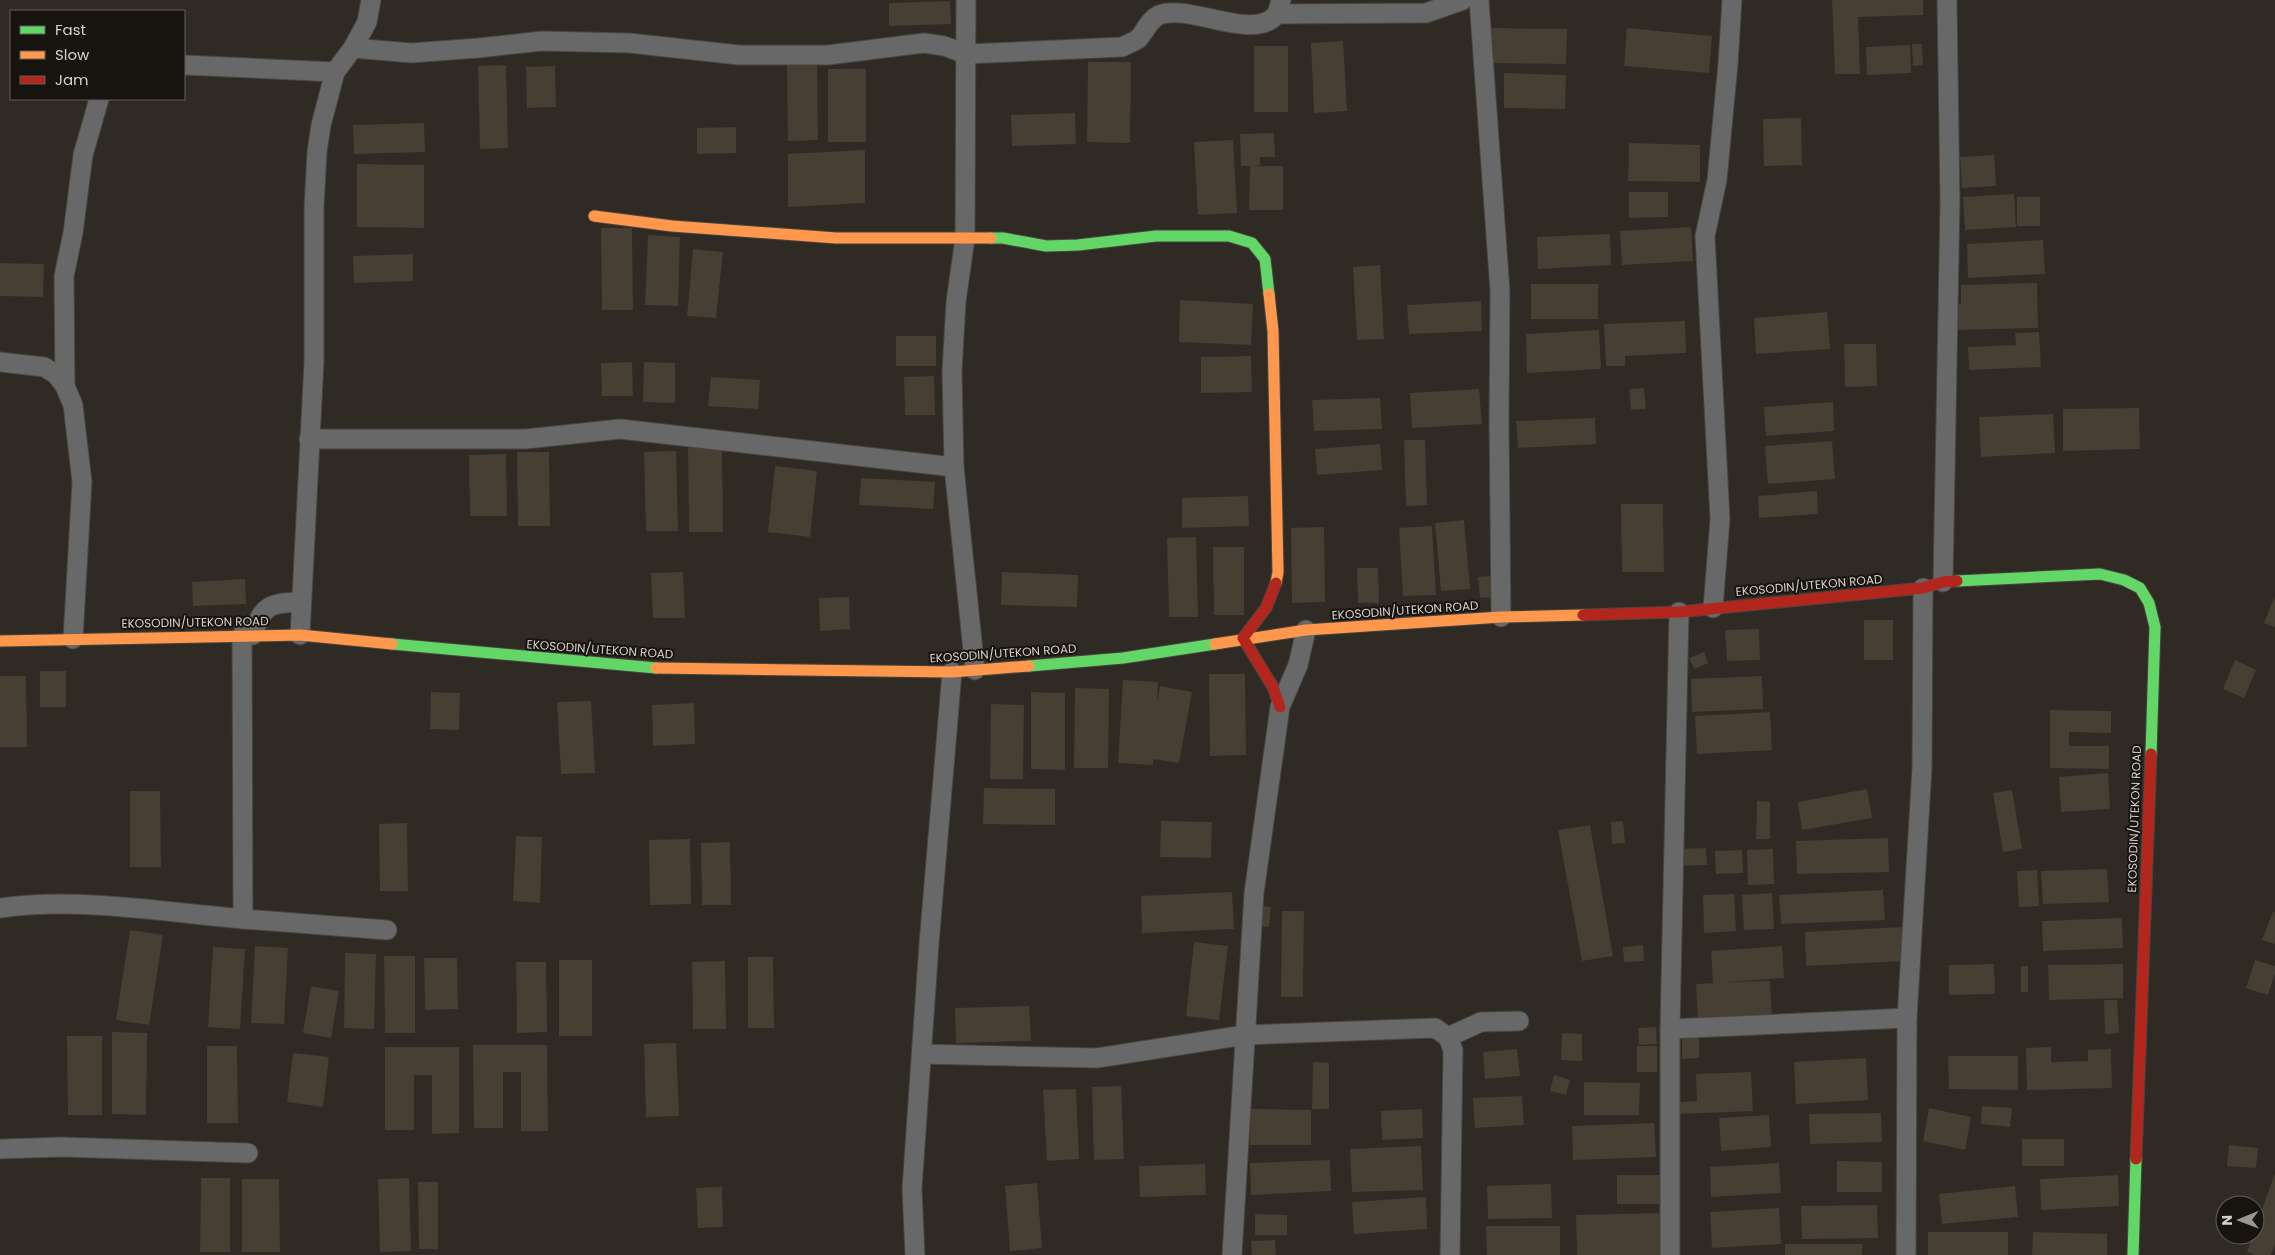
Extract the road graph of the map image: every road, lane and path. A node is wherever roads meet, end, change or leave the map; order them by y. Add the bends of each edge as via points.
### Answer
1 (371, 0) edge
2 (966, 0) edge
3 (1463, 0) edge
4 (1479, 0) edge
5 (1732, 0) edge
6 (1947, 0) edge
7 (1279, 7) edge
8 (353, 48) junction
9 (966, 54) junction
10 (185, 65) edge
11 (335, 72) junction
12 (99, 100) edge
13 (594, 216) dead end
14 (965, 238) junction
15 (0, 362) edge
16 (65, 386) junction
17 (309, 439) junction
18 (954, 467) junction
19 (1944, 582) junction
20 (1923, 588) junction
21 (300, 602) junction
22 (1714, 608) junction
23 (1679, 612) junction
24 (1501, 618) junction
25 (1306, 630) junction
26 (248, 635) junction
27 (300, 635) junction
28 (73, 638) junction
29 (1243, 638) junction
30 (0, 641) edge
31 (975, 670) junction
32 (952, 672) junction
33 (1280, 707) junction
34 (0, 908) edge
35 (243, 919) junction
36 (387, 930) dead end
37 (1907, 1018) junction
38 (1519, 1022) dead end
39 (1670, 1028) junction
40 (1245, 1035) junction
41 (1448, 1037) junction
42 (922, 1054) junction
43 (0, 1149) edge
44 (248, 1153) dead end
45 (915, 1255) edge
46 (1232, 1255) edge
47 (1450, 1255) edge
48 (1670, 1255) edge
49 (1906, 1255) edge
50 (2133, 1255) edge

1 - 8 street via 367,22
2 - 9 street
3 - 7 street via 1426,13
4 - 24 street via 1500,290
5 - 22 street via 1717,180 1705,236 1720,520
6 - 19 street via 1950,202
7 - 9 street via 1267,22 1238,25 1177,13 1160,15 1148,23 1138,38 1122,47
8 - 9 street via 411,52 542,41 629,43 739,54 828,55 924,43
8 - 11 street
9 - 14 street
10 - 11 street
11 - 17 street via 317,152 314,362
12 - 16 street via 83,155 64,276
13 - 14 street via 672,226 836,238
14 - 18 street via 956,302 952,371
14 - 29 street via 1003,238 1046,246 1156,236 1229,236 1252,243 1265,259 1272,331 1278,572 1268,607
15 - 16 street via 44,367 56,374
16 - 28 street via 73,405 82,482
17 - 18 street via 526,439 620,429
17 - 21 street
18 - 31 street
19 - 20 street, EKOSODIN/UTEKON ROAD
19 - 50 street, EKOSODIN/UTEKON ROAD via 2100,574 2122,578 2138,586 2150,601 2155,627
20 - 22 street, EKOSODIN/UTEKON ROAD
20 - 37 street via 1922,768
21 - 26 street via 266,607
21 - 27 street
22 - 23 street, EKOSODIN/UTEKON ROAD
23 - 24 street, EKOSODIN/UTEKON ROAD
23 - 39 street
24 - 25 street, EKOSODIN/UTEKON ROAD
25 - 29 street, EKOSODIN/UTEKON ROAD
25 - 33 street via 1298,665
26 - 27 street, EKOSODIN/UTEKON ROAD
26 - 28 street, EKOSODIN/UTEKON ROAD
26 - 35 street
27 - 32 street, EKOSODIN/UTEKON ROAD via 638,668
28 - 30 street, EKOSODIN/UTEKON ROAD
29 - 31 street, EKOSODIN/UTEKON ROAD via 1123,658
29 - 33 street via 1273,687
31 - 32 street, EKOSODIN/UTEKON ROAD
32 - 42 street
33 - 40 street via 1254,893
34 - 35 street via 83,905
35 - 36 street
37 - 39 street
37 - 49 street
38 - 41 street via 1481,1022
39 - 48 street
40 - 41 street via 1435,1028
40 - 42 street via 1097,1058
40 - 46 street
41 - 47 street via 1453,1050
42 - 45 street via 912,1189
43 - 44 street via 62,1147

